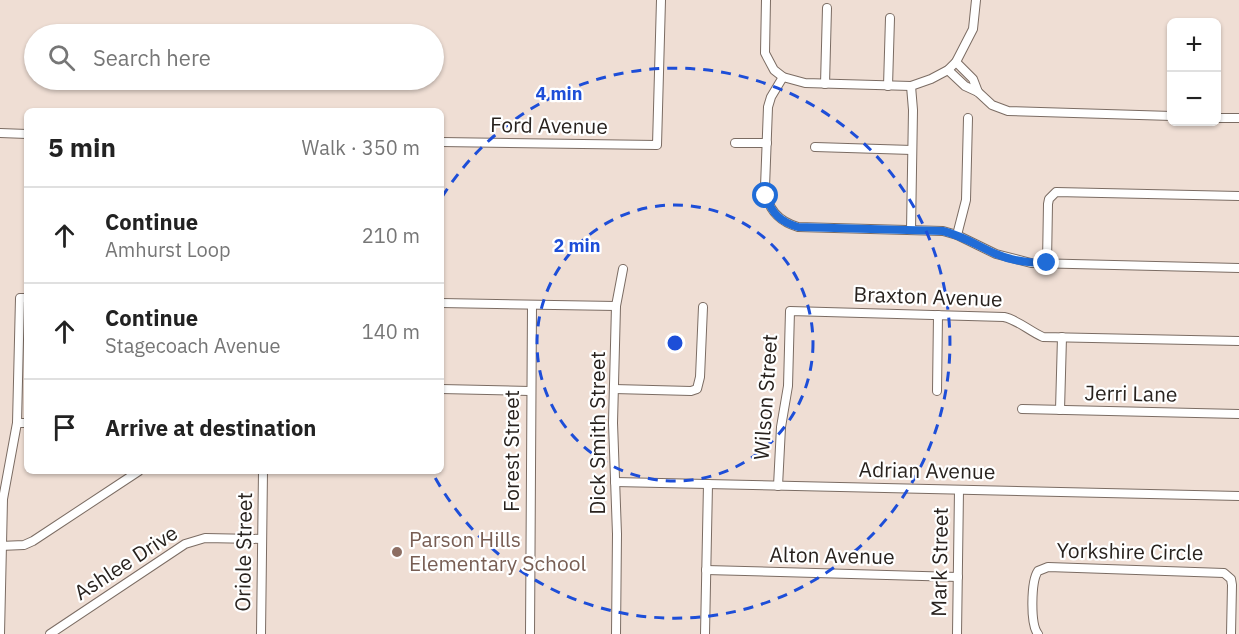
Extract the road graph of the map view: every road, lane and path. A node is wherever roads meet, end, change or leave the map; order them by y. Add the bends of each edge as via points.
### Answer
1 (661, 0) edge
2 (766, 0) edge
3 (976, 0) edge
4 (827, 8) dead end
5 (890, 18) dead end
6 (956, 62) junction
7 (948, 70) junction
8 (783, 78) junction
9 (825, 84) junction
10 (888, 86) junction
11 (911, 86) junction
12 (978, 92) junction
13 (1167, 116) edge
14 (968, 117) dead end
15 (1221, 117) edge
16 (1239, 118) edge
17 (0, 133) edge
18 (24, 134) edge
19 (444, 142) edge
20 (735, 143) dead end
21 (767, 143) junction
22 (815, 147) dead end
23 (912, 150) junction
24 (1239, 196) edge
25 (910, 230) junction
26 (957, 235) junction
27 (1047, 263) junction
28 (1239, 268) edge
29 (623, 269) dead end
30 (23, 298) edge
31 (444, 303) edge
32 (532, 305) junction
33 (616, 306) junction
34 (703, 307) dead end
35 (790, 311) joint
36 (938, 315) junction
37 (1062, 337) junction
38 (1239, 341) edge
39 (444, 389) edge
40 (614, 389) junction
41 (530, 391) junction
42 (937, 391) dead end
43 (1022, 409) dead end
44 (1060, 410) junction
45 (1239, 414) edge
46 (17, 423) junction
47 (24, 423) edge
48 (134, 474) edge
49 (263, 474) edge
50 (615, 482) junction
51 (708, 484) junction
52 (778, 486) junction
53 (959, 490) junction
54 (1239, 496) edge
55 (262, 539) junction
56 (1, 546) edge
57 (706, 570) junction
58 (958, 577) junction
59 (0, 634) edge
60 (50, 634) edge
61 (261, 634) edge
62 (530, 634) edge
63 (616, 634) edge
64 (705, 634) edge
65 (957, 634) edge
66 (1038, 634) edge
67 (1231, 634) edge

1 - 19 street, Ford Avenue via 657,145
2 - 8 street via 765,53
3 - 6 street via 973,29
4 - 9 street
5 - 10 street
6 - 7 street
6 - 12 street via 973,79
7 - 11 street
7 - 12 street
8 - 9 street
8 - 21 street via 768,107
9 - 10 street
10 - 11 street
11 - 23 street
12 - 13 street via 992,105 1008,111
14 - 26 street via 966,208
15 - 16 street
17 - 18 street
20 - 21 street
21 - 25 street via 766,196 774,214 782,220 798,227
22 - 23 street
23 - 25 street
24 - 27 street via 1062,191 1052,194 1048,204
25 - 26 street
26 - 27 street via 1009,258
27 - 28 street
29 - 33 street, Dick Smith Street
30 - 46 street
31 - 32 street
32 - 33 street
32 - 41 street, Forest Street
33 - 40 street, Dick Smith Street
34 - 40 street via 697,389
35 - 36 street, Braxton Avenue
35 - 52 street, Wilson Street via 788,386
36 - 37 street, Braxton Avenue via 1004,316 1043,337
36 - 42 street
37 - 38 street, Braxton Avenue
37 - 44 street
39 - 41 street
40 - 50 street, Dick Smith Street
41 - 62 street, Forest Street
43 - 44 street, Jerri Lane
44 - 45 street, Jerri Lane
46 - 47 street
46 - 56 street via 3,499
48 - 56 street via 33,541
49 - 55 street, Oriole Street
50 - 51 street, Adrian Avenue
50 - 63 street, Dick Smith Street
51 - 52 street, Adrian Avenue
51 - 57 street
52 - 53 street, Adrian Avenue
53 - 54 street, Adrian Avenue
53 - 58 street, Mark Street
55 - 60 street, Ashlee Drive via 205,538 185,544
55 - 61 street, Oriole Street
56 - 59 street
57 - 58 street, Alton Avenue
57 - 64 street
58 - 65 street, Mark Street
66 - 67 street, Yorkshire Circle via 1033,625 1034,579 1038,571 1048,567 1224,573 1232,585

